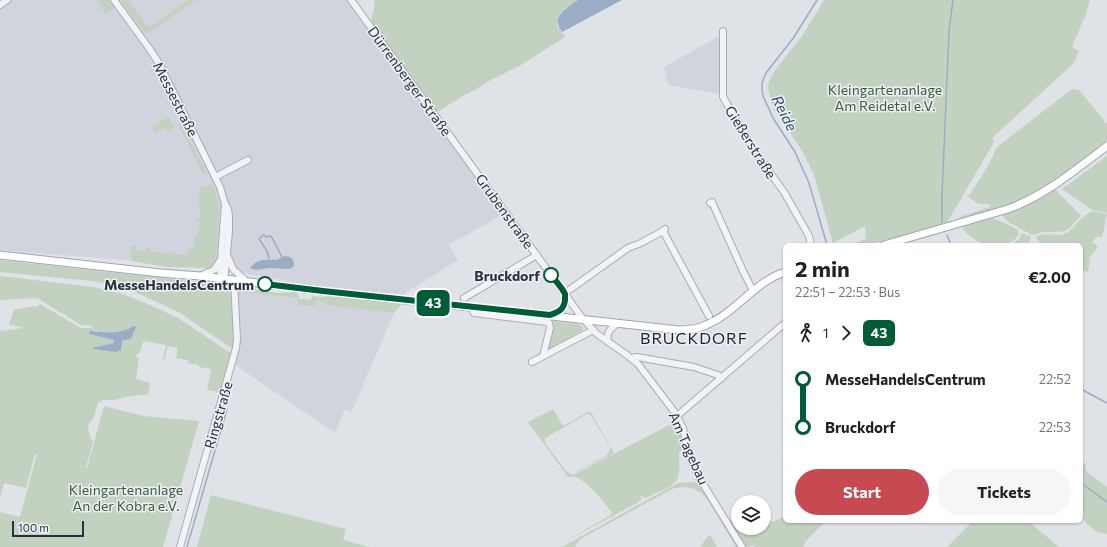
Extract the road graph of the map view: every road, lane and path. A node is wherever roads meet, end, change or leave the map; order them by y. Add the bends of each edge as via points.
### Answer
1 (7, 0) edge
2 (114, 0) edge
3 (351, 0) edge
4 (0, 5) edge
5 (723, 31) dead end
6 (1107, 146) edge
7 (248, 160) dead end
8 (469, 162) joint
9 (215, 177) junction
10 (710, 203) dead end
11 (225, 204) junction
12 (811, 243) edge
13 (891, 243) edge
14 (227, 254) junction
15 (0, 255) edge
16 (537, 255) junction
17 (221, 257) junction
18 (783, 273) edge
19 (201, 276) junction
20 (223, 279) junction
21 (234, 280) junction
22 (246, 282) junction
23 (753, 291) junction
24 (564, 293) junction
25 (464, 298) dead end
26 (709, 316) dead end
27 (549, 319) junction
28 (583, 319) junction
29 (617, 324) junction
30 (783, 325) edge
31 (593, 330) junction
32 (608, 342) junction
33 (543, 356) junction
34 (631, 358) junction
35 (532, 362) dead end
36 (722, 378) junction
37 (677, 416) junction
38 (180, 547) edge
39 (742, 547) edge

1 - 4 street
2 - 9 street, Messestraße via 160,65
3 - 8 street, Dürrenberger Straße
5 - 12 street, Gießerstraße via 723,97 755,152 784,192
6 - 13 main road via 1044,192 1020,204
7 - 9 street
8 - 16 street, Grubenstraße
9 - 11 street, Messestraße
10 - 23 street via 712,202
11 - 14 street, Messestraße via 228,209 230,231
11 - 17 street, Messestraße
14 - 20 street, Messestraße
14 - 22 street via 233,268
15 - 19 main road
16 - 24 street, Grubenstraße
16 - 25 street
17 - 19 street via 214,270
17 - 20 street, Messestraße via 220,271
18 - 23 main road via 770,278
19 - 20 main road
20 - 21 main road
21 - 22 main road
21 - 38 street, Ringstraße via 236,348
22 - 27 main road via 471,307
23 - 29 main road via 723,316 700,327 679,330
24 - 26 street via 628,248 664,230
24 - 27 street via 562,308
24 - 28 street, Grubenstraße
27 - 28 main road
27 - 33 street via 550,328
28 - 29 main road
28 - 31 street, Am Tagebau
29 - 32 street via 607,334
30 - 36 street
31 - 32 street, Am Tagebau
31 - 33 street
32 - 34 street, Am Tagebau
33 - 35 street
34 - 36 street via 694,367
34 - 37 street, Am Tagebau
36 - 37 street
37 - 39 street, Am Tagebau via 693,465

